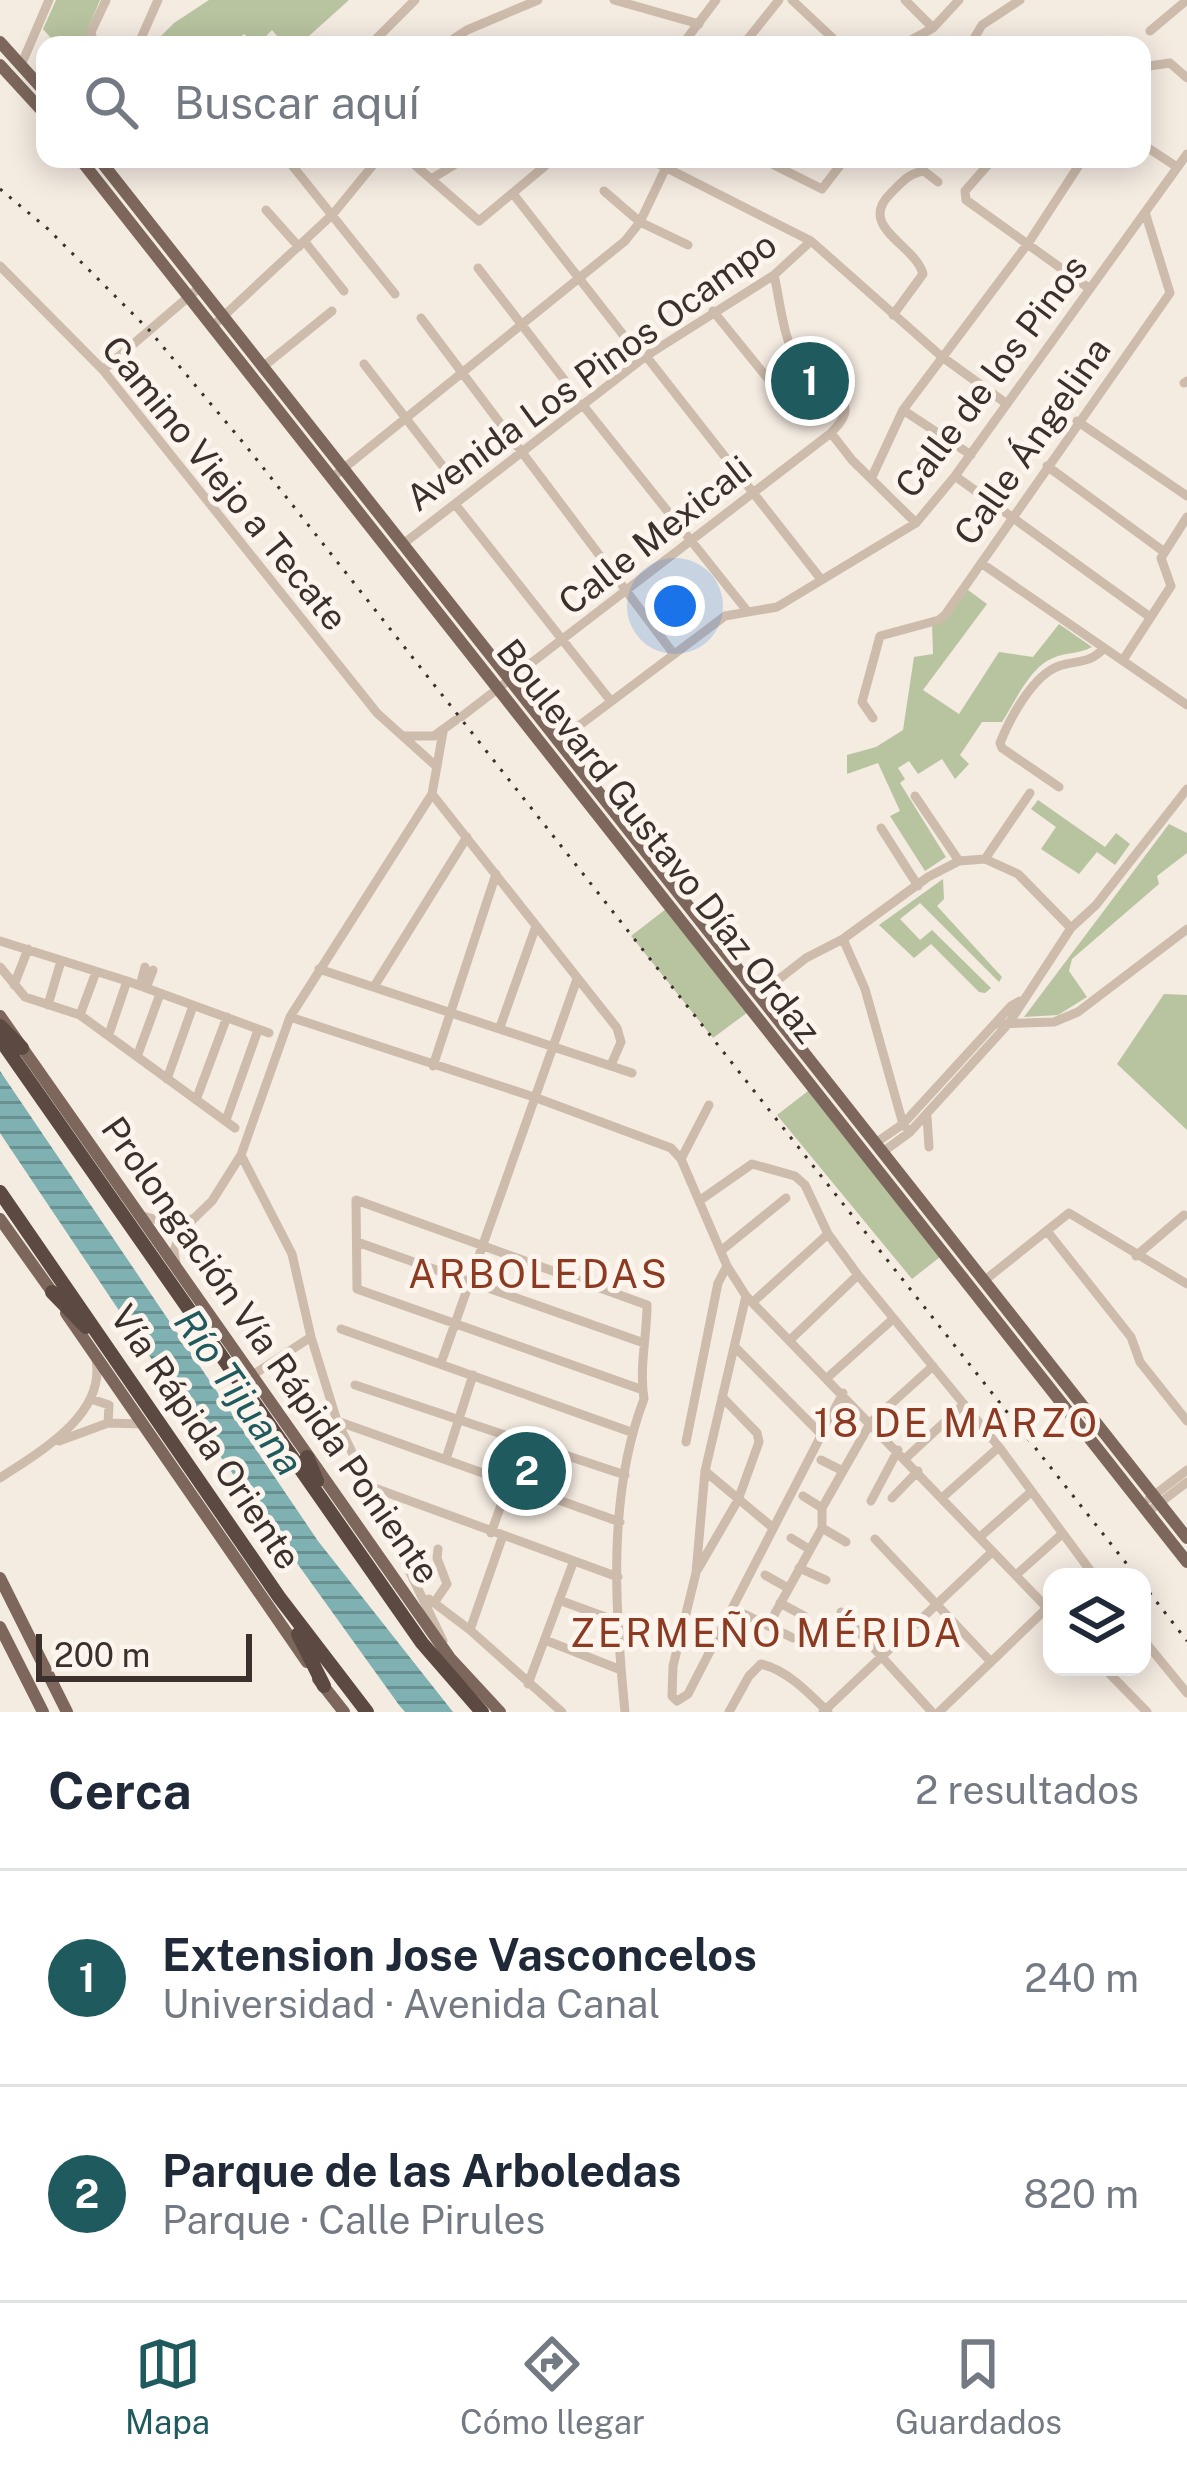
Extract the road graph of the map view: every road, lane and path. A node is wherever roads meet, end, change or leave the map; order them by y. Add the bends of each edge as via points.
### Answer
1 (49, 0) edge
2 (106, 0) edge
3 (158, 0) edge
4 (415, 0) edge
5 (538, 0) edge
6 (614, 0) edge
7 (716, 0) edge
8 (779, 0) edge
9 (792, 0) edge
10 (905, 0) edge
11 (959, 0) edge
12 (1020, 0) edge
13 (1187, 0) edge
14 (699, 24) junction
15 (933, 28) junction
16 (1150, 31) dead end
17 (94, 36) edge
18 (142, 36) edge
19 (379, 36) edge
20 (458, 36) edge
21 (688, 36) edge
22 (750, 36) edge
23 (830, 36) edge
24 (918, 36) edge
25 (975, 36) edge
26 (0, 43) edge
27 (0, 62) edge
28 (22, 63) junction
29 (1151, 65) edge
30 (1187, 78) edge
31 (36, 81) edge
32 (36, 104) edge
33 (1151, 150) edge
34 (1187, 154) edge
35 (1177, 167) junction
36 (88, 168) edge
37 (106, 168) edge
38 (294, 168) edge
39 (371, 168) edge
40 (418, 168) edge
41 (449, 168) edge
42 (543, 168) edge
43 (666, 168) edge
44 (675, 168) edge
45 (780, 168) edge
46 (838, 168) edge
47 (986, 168) edge
48 (1077, 168) edge
49 (431, 179) junction
50 (938, 182) dead end
51 (604, 191) dead end
52 (514, 195) junction
53 (266, 210) dead end
54 (1144, 212) junction
55 (333, 214) junction
56 (640, 222) junction
57 (811, 242) junction
58 (1028, 242) junction
59 (302, 244) junction
60 (688, 245) dead end
61 (0, 266) edge
62 (478, 268) dead end
63 (773, 275) junction
64 (581, 278) junction
65 (1090, 289) junction
66 (195, 291) junction
67 (344, 291) dead end
68 (395, 294) dead end
69 (332, 311) dead end
70 (713, 311) junction
71 (893, 315) junction
72 (421, 318) dead end
73 (219, 321) junction
74 (521, 326) junction
75 (628, 341) dead end
76 (646, 356) junction
77 (941, 356) junction
78 (364, 364) dead end
79 (264, 366) junction
80 (103, 370) junction
81 (463, 373) junction
82 (569, 386) dead end
83 (778, 392) dead end
84 (582, 404) junction
85 (1007, 404) junction
86 (903, 410) junction
87 (406, 421) junction
88 (1077, 421) junction
89 (831, 433) junction
90 (521, 452) junction
91 (971, 455) junction
92 (1047, 466) junction
93 (445, 469) dead end
94 (339, 472) junction
95 (955, 476) junction
96 (871, 479) junction
97 (755, 490) junction
98 (1187, 496) edge
99 (455, 504) junction
100 (1012, 516) junction
101 (1187, 518) edge
102 (916, 523) junction
103 (692, 538) junction
104 (403, 544) junction
105 (1163, 551) junction
106 (981, 563) junction
107 (820, 578) junction
108 (628, 590) junction
109 (748, 612) junction
110 (1150, 617) junction
111 (565, 640) junction
112 (1104, 648) junction
113 (673, 652) junction
114 (1123, 660) junction
115 (506, 684) junction
116 (610, 700) junction
117 (1187, 705) edge
118 (873, 718) dead end
119 (443, 732) junction
120 (405, 736) junction
121 (560, 740) junction
122 (437, 767) junction
123 (1059, 788) dead end
124 (1187, 789) edge
125 (1030, 793) dead end
126 (432, 794) junction
127 (916, 796) dead end
128 (881, 828) dead end
129 (467, 837) junction
130 (959, 860) junction
131 (985, 860) junction
132 (496, 874) junction
133 (918, 886) junction
134 (684, 910) junction
135 (536, 926) junction
136 (1071, 928) junction
137 (1187, 929) edge
138 (843, 939) junction
139 (0, 941) edge
140 (28, 949) junction
141 (61, 961) junction
142 (0, 967) edge
143 (319, 969) junction
144 (96, 972) junction
145 (577, 979) junction
146 (127, 981) junction
147 (375, 985) junction
148 (14, 986) junction
149 (160, 994) junction
150 (760, 994) junction
151 (1020, 1001) junction
152 (48, 1005) junction
153 (193, 1006) junction
154 (449, 1010) junction
155 (80, 1015) junction
156 (0, 1016) edge
157 (227, 1017) junction
158 (290, 1017) junction
159 (1009, 1023) junction
160 (996, 1024) junction
161 (0, 1026) edge
162 (500, 1027) junction
163 (109, 1034) junction
164 (0, 1039) edge
165 (552, 1044) junction
166 (22, 1048) junction
167 (138, 1054) junction
168 (611, 1065) junction
169 (433, 1066) junction
170 (632, 1072) dead end
171 (167, 1079) junction
172 (534, 1097) junction
173 (196, 1100) junction
174 (709, 1105) dead end
175 (927, 1115) junction
176 (226, 1120) junction
177 (907, 1128) junction
178 (236, 1129) dead end
179 (880, 1146) junction
180 (929, 1147) dead end
181 (241, 1155) junction
182 (681, 1159) junction
183 (0, 1192) edge
184 (786, 1198) dead end
185 (700, 1201) junction
186 (1184, 1215) dead end
187 (143, 1216) junction
188 (0, 1219) edge
189 (192, 1219) junction
190 (1047, 1232) junction
191 (828, 1234) junction
192 (357, 1242) junction
193 (485, 1244) junction
194 (722, 1250) junction
195 (1136, 1256) junction
196 (176, 1264) junction
197 (727, 1266) junction
198 (858, 1275) junction
199 (985, 1280) junction
200 (469, 1284) junction
201 (1187, 1284) edge
202 (52, 1292) junction
203 (750, 1299) junction
204 (893, 1318) junction
205 (455, 1322) junction
206 (341, 1329) dead end
207 (311, 1337) junction
208 (790, 1340) junction
209 (644, 1343) junction
210 (735, 1347) junction
211 (113, 1354) junction
212 (96, 1357) junction
213 (441, 1364) junction
214 (933, 1366) junction
215 (473, 1375) junction
216 (251, 1376) junction
217 (827, 1378) junction
218 (355, 1385) dead end
219 (643, 1390) junction
220 (843, 1393) junction
221 (722, 1397) junction
222 (91, 1400) junction
223 (964, 1404) junction
224 (460, 1419) junction
225 (337, 1421) junction
226 (1187, 1421) edge
227 (871, 1422) junction
228 (108, 1423) junction
229 (143, 1424) junction
230 (632, 1432) junction
231 (820, 1432) junction
232 (54, 1442) junction
233 (686, 1442) dead end
234 (999, 1447) junction
235 (902, 1454) junction
236 (307, 1457) junction
237 (446, 1459) junction
238 (821, 1460) dead end
239 (1187, 1470) edge
240 (843, 1471) junction
241 (918, 1471) junction
242 (705, 1472) junction
243 (625, 1475) junction
244 (0, 1478) edge
245 (1187, 1482) edge
246 (509, 1483) junction
247 (369, 1486) junction
248 (1031, 1492) junction
249 (802, 1496) dead end
250 (943, 1497) junction
251 (892, 1498) dead end
252 (738, 1500) junction
253 (871, 1502) dead end
254 (1152, 1503) junction
255 (822, 1508) junction
256 (620, 1522) junction
257 (772, 1527) junction
258 (822, 1528) junction
259 (1062, 1534) junction
260 (497, 1535) junction
261 (348, 1538) junction
262 (791, 1538) dead end
263 (980, 1538) junction
264 (1187, 1538) edge
265 (875, 1539) dead end
266 (846, 1542) dead end
267 (438, 1549) dead end
268 (809, 1549) junction
269 (992, 1552) junction
270 (1187, 1562) edge
271 (573, 1563) junction
272 (799, 1568) junction
273 (1088, 1568) edge
274 (696, 1573) junction
275 (765, 1575) dead end
276 (1016, 1575) junction
277 (618, 1577) junction
278 (0, 1578) edge
279 (826, 1580) dead end
280 (788, 1588) junction
281 (424, 1596) junction
282 (280, 1598) junction
283 (559, 1600) junction
284 (780, 1603) junction
285 (1043, 1603) edge
286 (434, 1604) junction
287 (936, 1606) junction
288 (841, 1612) dead end
289 (744, 1614) dead end
290 (804, 1616) dead end
291 (1043, 1616) edge
292 (619, 1622) junction
293 (768, 1626) junction
294 (0, 1627) edge
295 (470, 1630) junction
296 (794, 1638) dead end
297 (545, 1640) junction
298 (1151, 1649) edge
299 (882, 1657) junction
300 (450, 1658) junction
301 (991, 1662) junction
302 (621, 1670) junction
303 (1112, 1676) edge
304 (528, 1684) junction
305 (324, 1686) junction
306 (1187, 1693) edge
307 (342, 1711) edge
308 (825, 1711) edge
309 (43, 1712) edge
310 (67, 1712) edge
311 (367, 1712) edge
312 (482, 1712) edge
313 (500, 1712) edge
314 (562, 1712) edge
315 (625, 1712) edge
316 (729, 1712) edge
317 (936, 1712) edge
318 (1147, 1712) edge

1 - 28 street
2 - 17 street
3 - 18 street
4 - 19 street
5 - 20 street
6 - 14 street
7 - 14 street
8 - 22 street
9 - 23 street
10 - 15 street
11 - 15 street
12 - 25 street
13 - 16 street
14 - 21 street
15 - 24 street
26 - 28 main road
27 - 28 main road via 11,70
27 - 32 main road
28 - 31 main road
29 - 30 street via 1169,63
33 - 35 street
34 - 35 street, Calle de los Pinos
35 - 54 street, Calle de los Pinos
36 - 66 main road, Boulevard Gustavo Díaz Ordaz
37 - 66 main road, Boulevard Gustavo Díaz Ordaz
38 - 55 street
39 - 55 street
40 - 49 street
41 - 49 street
42 - 52 street
43 - 56 street
44 - 57 street
45 - 46 street via 822,189
47 - 58 street via 964,196
48 - 58 street
49 - 52 street via 479,221
50 - 71 street via 924,171 911,173 880,206 884,230 923,274
51 - 56 street
52 - 64 street
53 - 59 street
54 - 65 street, Calle de los Pinos
54 - 88 street, Calle Ángelina via 1170,293
55 - 59 street
55 - 68 street
56 - 60 street
56 - 64 street
57 - 63 street, Avenida Los Pinos Ocampo
57 - 71 street
58 - 65 street
58 - 77 street
59 - 67 street
59 - 73 street
61 - 80 street, Camino Viejo a Tecate
62 - 74 street
63 - 70 street, Avenida Los Pinos Ocampo
63 - 89 street via 792,353 845,407
64 - 74 street
64 - 75 street
65 - 85 street, Calle de los Pinos
66 - 73 main road, Boulevard Gustavo Díaz Ordaz
66 - 80 street
69 - 79 street
70 - 76 street, Avenida Los Pinos Ocampo
70 - 83 street
71 - 77 street
72 - 81 street
73 - 79 main road, Boulevard Gustavo Díaz Ordaz
73 - 94 main road, Boulevard Gustavo Díaz Ordaz
74 - 81 street
74 - 82 street
76 - 84 street, Avenida Los Pinos Ocampo
76 - 97 street
77 - 85 street
77 - 86 street
78 - 87 street
79 - 94 main road, Boulevard Gustavo Díaz Ordaz
80 - 120 street, Camino Viejo a Tecate via 377,713
81 - 87 street
81 - 90 street
84 - 90 street, Avenida Los Pinos Ocampo
84 - 103 street
85 - 91 street, Calle de los Pinos
86 - 91 street
86 - 96 street
87 - 93 street
87 - 94 street
88 - 92 street, Calle Ángelina
88 - 98 street
89 - 96 street
89 - 97 street, Calle Mexicali
90 - 99 street, Avenida Los Pinos Ocampo
90 - 108 street
91 - 95 street, Calle de los Pinos
92 - 100 street, Calle Ángelina
92 - 105 street
94 - 104 main road, Boulevard Gustavo Díaz Ordaz
94 - 115 main road, Boulevard Gustavo Díaz Ordaz
95 - 100 street
95 - 102 street, Calle de los Pinos
96 - 102 street
97 - 103 street, Calle Mexicali
97 - 107 street
99 - 104 street, Avenida Los Pinos Ocampo
99 - 111 street
100 - 106 street, Calle Ángelina
100 - 110 street
101 - 105 street
102 - 107 street, Calle de los Pinos
103 - 108 street, Calle Mexicali
103 - 109 street
104 - 115 main road, Boulevard Gustavo Díaz Ordaz
105 - 110 street via 1171,586
106 - 112 street
106 - 118 street, Calle Ángelina via 940,620 880,636 862,702
107 - 109 street, Calle de los Pinos via 777,607
108 - 111 street, Calle Mexicali
108 - 113 street
109 - 113 street, Calle de los Pinos via 725,616
110 - 114 street
111 - 115 street, Calle Mexicali
111 - 116 street
112 - 114 street
112 - 123 street via 1045,675 1000,742
113 - 116 street, Calle de los Pinos
114 - 117 street
115 - 119 street
115 - 121 main road, Boulevard Gustavo Díaz Ordaz
115 - 134 main road, Boulevard Gustavo Díaz Ordaz
116 - 121 street, Calle de los Pinos
119 - 120 street
119 - 122 street
120 - 122 street, Camino Viejo a Tecate
121 - 134 main road, Boulevard Gustavo Díaz Ordaz
122 - 126 street
124 - 136 street
125 - 131 street
126 - 129 street
126 - 143 street
127 - 130 street
128 - 133 street
129 - 132 street
129 - 147 street
130 - 131 street
130 - 133 street
131 - 136 street via 1018,874
132 - 135 street
132 - 154 street
133 - 138 street
134 - 150 main road, Boulevard Gustavo Díaz Ordaz
134 - 254 main road, Boulevard Gustavo Díaz Ordaz
135 - 145 street
135 - 162 street
136 - 151 street
137 - 159 street via 1078,1012 1054,1022
138 - 150 street
138 - 177 street
139 - 140 street
140 - 141 street
140 - 148 street
141 - 144 street
141 - 152 street
142 - 148 street
143 - 147 street
143 - 158 street
144 - 146 street
144 - 155 street
145 - 165 street
145 - 168 street via 621,1035
146 - 149 street via 146,977
146 - 163 street
147 - 154 street
148 - 152 street
149 - 153 street
149 - 167 street
150 - 179 main road, Boulevard Gustavo Díaz Ordaz
151 - 159 street
151 - 160 street
152 - 155 street
153 - 157 street
153 - 171 street
154 - 162 street
154 - 169 street
155 - 163 street
156 - 166 main road, Prolongación Vía Rápida Poniente
157 - 173 street
157 - 176 street via 263,1032
158 - 169 street
158 - 181 street
159 - 160 street
159 - 175 street
160 - 177 street
161 - 166 highway
162 - 165 street
163 - 167 street
164 - 261 highway
165 - 168 street
165 - 172 street
166 - 187 main road, Prolongación Vía Rápida Poniente
167 - 171 street
168 - 170 street
169 - 172 street
171 - 173 street
172 - 182 street via 671,1148
172 - 193 street
173 - 176 street
174 - 182 street
175 - 177 street
175 - 180 street
176 - 178 street
177 - 179 street
179 - 199 main road, Boulevard Gustavo Díaz Ordaz
181 - 189 street
181 - 207 street via 292,1254
182 - 185 street
183 - 211 highway, Vía Rápida Oriente
184 - 194 street
185 - 191 street via 752,1164 795,1176
185 - 194 street
186 - 195 street
187 - 189 street
187 - 196 main road, Prolongación Vía Rápida Poniente
188 - 202 main road
189 - 196 street via 176,1242
190 - 195 street via 1069,1213
190 - 199 street
190 - 226 street
191 - 198 street
191 - 203 street
192 - 193 street via 356,1200
192 - 200 street
192 - 205 street via 357,1289
193 - 200 street
193 - 209 street via 647,1305
194 - 197 street
195 - 201 street
196 - 216 main road, Prolongación Vía Rápida Poniente
197 - 203 street
197 - 233 street
198 - 204 street
198 - 208 street
199 - 254 main road, Boulevard Gustavo Díaz Ordaz
200 - 205 street
200 - 209 street
202 - 211 highway
202 - 212 main road
203 - 208 street
203 - 210 street
204 - 214 street
204 - 217 street
205 - 213 street
205 - 219 street
206 - 213 street
207 - 216 street
207 - 225 street
208 - 217 street
209 - 219 street
210 - 221 street
210 - 231 street
211 - 282 highway, Vía Rápida Oriente
212 - 222 street
212 - 229 main road
213 - 215 street
214 - 223 street
214 - 227 street
215 - 224 street
215 - 230 street
216 - 236 main road, Prolongación Vía Rápida Poniente
217 - 220 street
218 - 224 street
219 - 230 street
220 - 227 street
220 - 231 street
221 - 242 street
221 - 252 street via 759,1437
222 - 228 street via 109,1405
222 - 232 street
223 - 234 street
223 - 235 street
224 - 237 street
224 - 243 street
225 - 237 street
225 - 247 street
227 - 235 street
227 - 240 street
228 - 229 street
228 - 232 street
229 - 305 main road
230 - 243 street
231 - 257 street
232 - 244 street
234 - 248 street
234 - 250 street
235 - 241 street
235 - 253 street
236 - 261 highway
236 - 300 main road, Prolongación Vía Rápida Poniente
237 - 246 street
238 - 240 street
239 - 254 street
240 - 255 street
241 - 250 street
241 - 251 street
242 - 252 street
242 - 274 street
243 - 256 street
245 - 254 street
246 - 256 street
246 - 260 street
247 - 260 street
247 - 281 street
248 - 259 street
248 - 263 street
249 - 255 street
250 - 263 street
252 - 257 street
252 - 274 street
254 - 264 main road, Boulevard Gustavo Díaz Ordaz
254 - 270 main road, Boulevard Gustavo Díaz Ordaz
255 - 258 street
256 - 277 street
257 - 274 street via 688,1694 677,1701 671,1688
258 - 266 street
258 - 268 street
259 - 273 street
259 - 276 street
260 - 271 street
260 - 295 street
261 - 312 highway
262 - 268 street
263 - 269 street
265 - 287 street
267 - 286 street via 447,1584
268 - 272 street
269 - 276 street
269 - 287 street
271 - 277 street
271 - 283 street
272 - 279 street
272 - 280 street
275 - 280 street
276 - 285 street
277 - 292 street
278 - 310 main road
280 - 284 street
281 - 286 street
281 - 300 street
282 - 305 highway
282 - 311 highway, Vía Rápida Oriente
283 - 292 street
283 - 297 street
284 - 290 street
284 - 293 street
286 - 295 street
287 - 299 street
287 - 301 street
288 - 299 street
289 - 293 street
291 - 301 street
292 - 302 street
293 - 296 street
294 - 309 main road
295 - 304 street
297 - 302 street
297 - 304 street
298 - 306 street
299 - 308 street
299 - 317 street
300 - 313 main road, Prolongación Vía Rápida Poniente
301 - 317 street
302 - 315 street
303 - 318 street
304 - 314 street
305 - 307 main road
308 - 316 street via 761,1664

